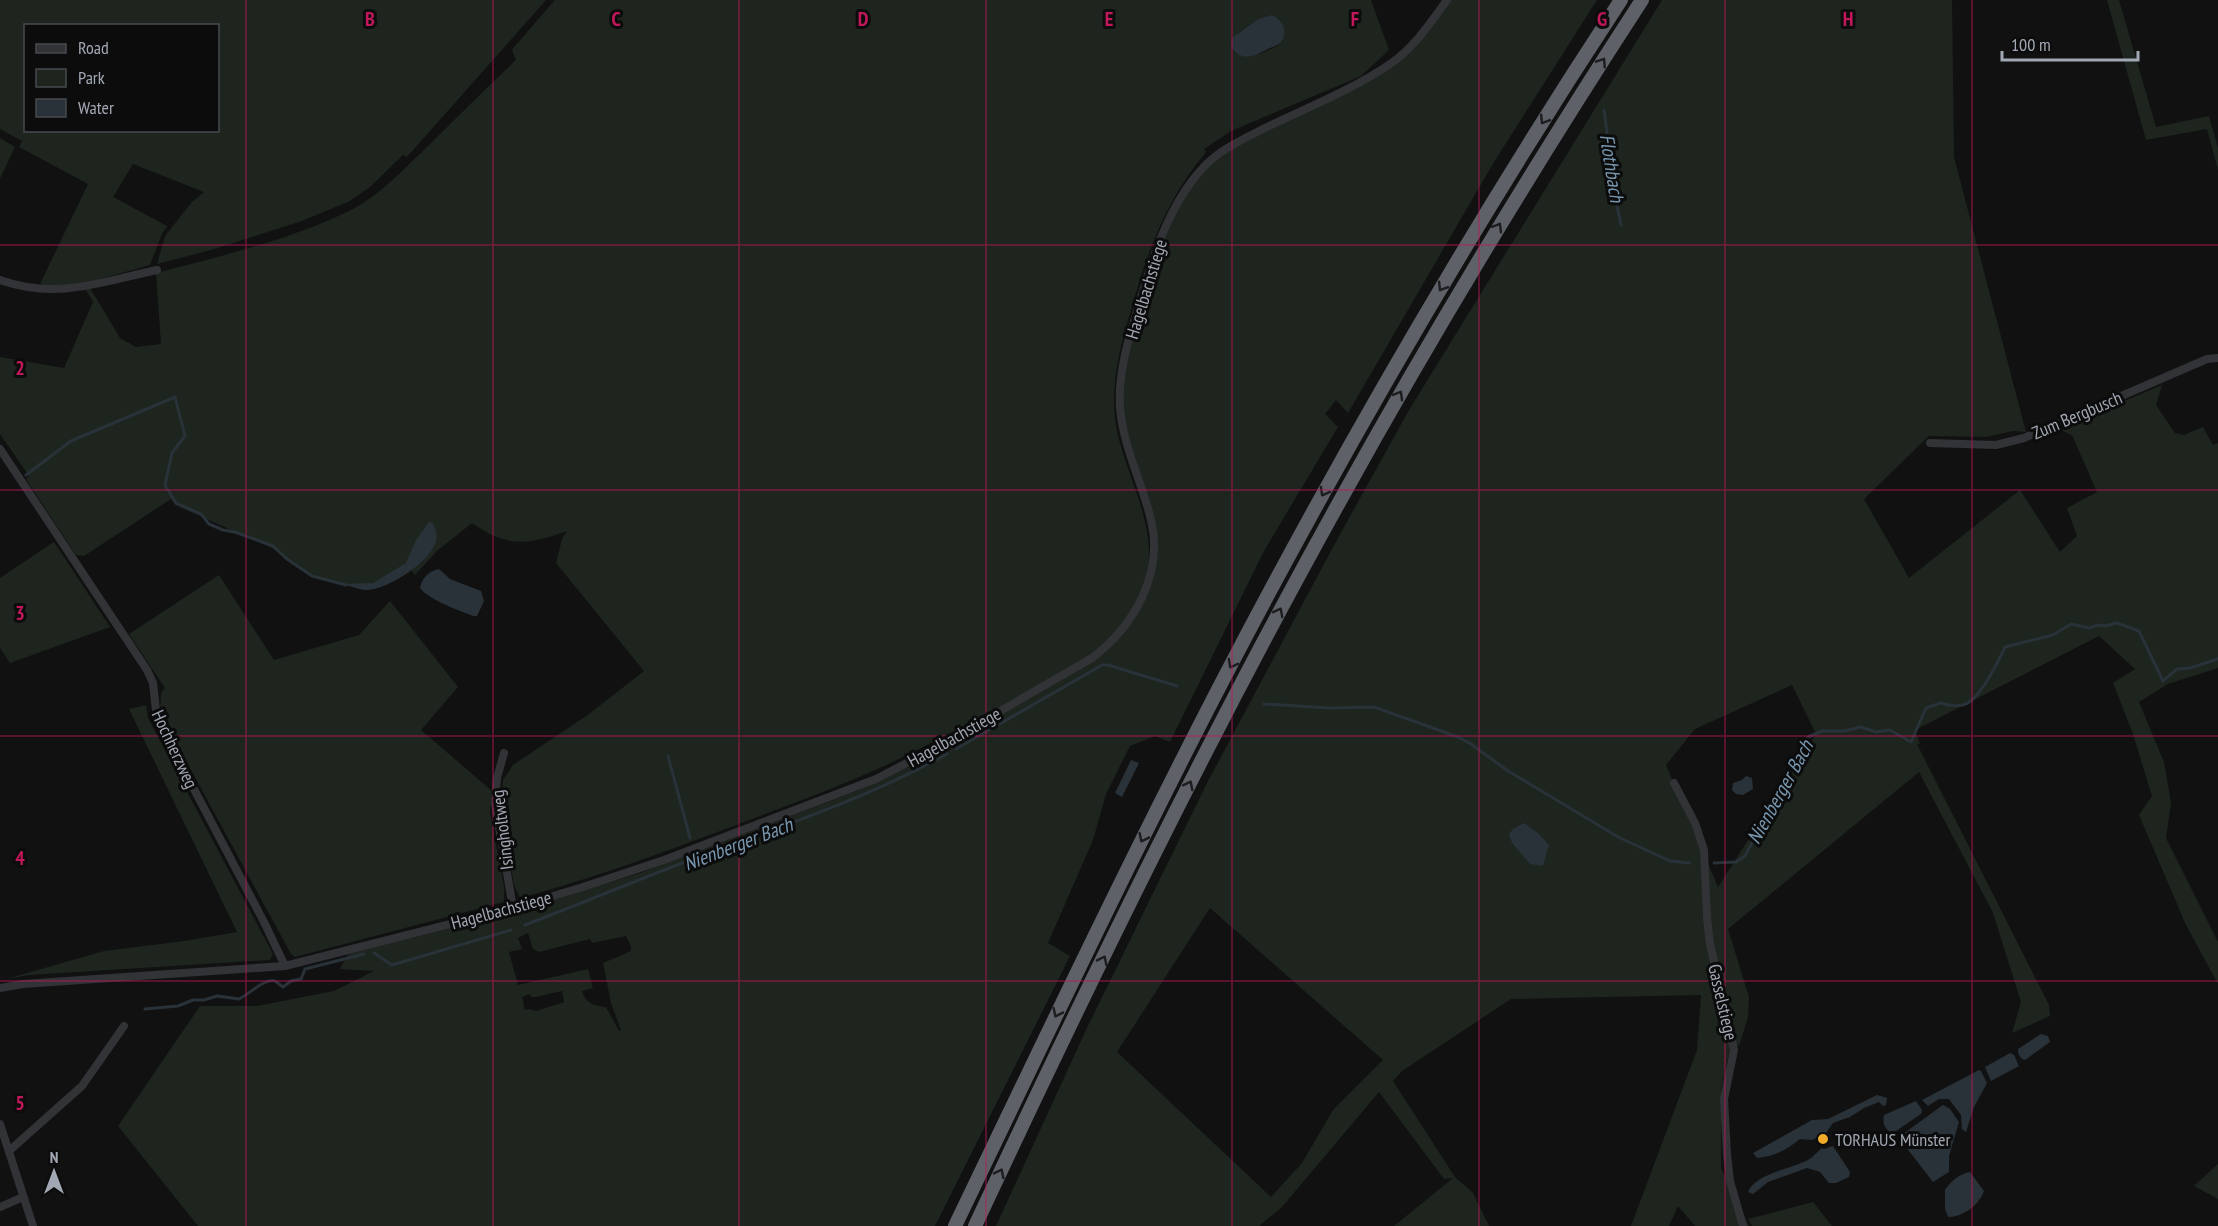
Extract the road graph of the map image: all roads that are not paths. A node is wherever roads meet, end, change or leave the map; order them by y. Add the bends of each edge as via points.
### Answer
1 (1447, 0) edge
2 (1621, 0) edge
3 (1642, 0) edge
4 (157, 270) dead end
5 (0, 280) edge
6 (2218, 358) edge
7 (1930, 443) dead end
8 (0, 450) edge
9 (504, 753) dead end
10 (1674, 783) dead end
11 (513, 908) junction
12 (285, 966) junction
13 (0, 988) edge
14 (124, 1026) dead end
15 (0, 1124) edge
16 (9, 1151) junction
17 (23, 1197) junction
18 (0, 1207) edge
19 (33, 1226) edge
20 (955, 1226) edge
21 (975, 1226) edge
22 (1743, 1226) edge

1 - 11 street, Hagelbachstiege via 1416,41 1393,63 1215,157 1192,180 1171,214 1134,319 1120,388 1125,434 1151,518 1154,556 1140,603 1106,647 945,744 876,779 664,860
2 -> 20 highway via 1475,232 1293,549 1177,770
21 -> 3 highway via 1198,766 1269,631 1367,452 1506,216
4 - 5 street via 56,290 32,289
6 - 7 street, Zum Bergbusch via 2207,359 2024,438 1996,445
8 - 12 street, Hochherzweg via 147,670 160,727
9 - 11 street, Isingholtweg via 495,803
10 - 22 street, Gasselstiege via 1704,850 1710,945 1734,1050 1724,1099 1730,1181
11 - 12 street, Hagelbachstiege
12 - 13 street, Hagelbachstiege
14 - 16 street via 82,1086
15 - 16 street
16 - 17 street
17 - 18 street
17 - 19 street

